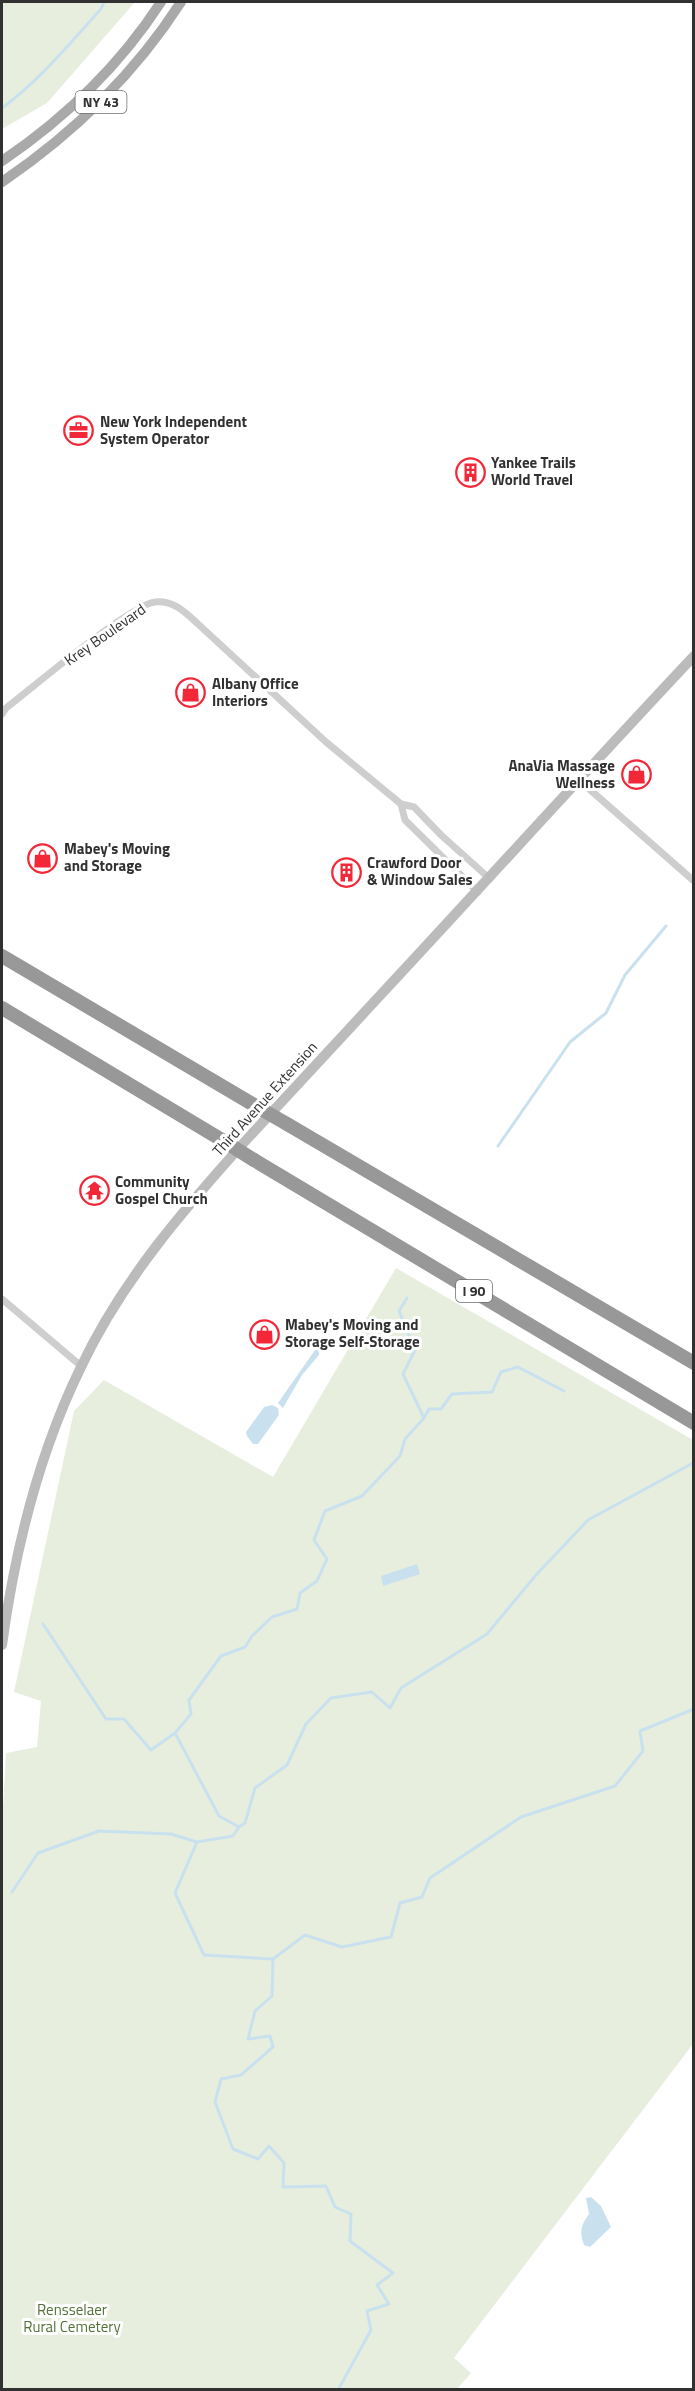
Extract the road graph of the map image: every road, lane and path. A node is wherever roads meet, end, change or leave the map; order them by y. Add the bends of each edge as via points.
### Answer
1 (161, 2) edge
2 (181, 2) edge
3 (2, 161) edge
4 (2, 182) edge
5 (693, 656) edge
6 (2, 714) edge
7 (579, 780) junction
8 (401, 804) junction
9 (490, 879) junction
10 (693, 881) edge
11 (478, 892) junction
12 (2, 956) edge
13 (2, 1008) edge
14 (2, 1299) edge
15 (693, 1363) edge
16 (81, 1366) junction
17 (693, 1423) edge
18 (2, 1645) edge

1 - 3 main road, NY 43 via 91,88
2 - 4 main road, NY 43 via 147,50 103,100 53,145
5 - 7 street, Third Avenue Extension
6 - 8 street, Krey Boulevard via 113,626 153,602 171,604 186,613 326,742
7 - 9 street, Third Avenue Extension
7 - 10 street
8 - 9 street, Krey Boulevard via 414,807
8 - 11 street, Krey Boulevard via 405,820
9 - 11 street, Third Avenue Extension
11 - 16 street, Third Avenue Extension via 156,1244
12 - 15 highway, bridge
13 - 17 highway, I 90, bridge
14 - 16 street
16 - 18 street, Third Avenue Extension via 29,1505 10,1583

